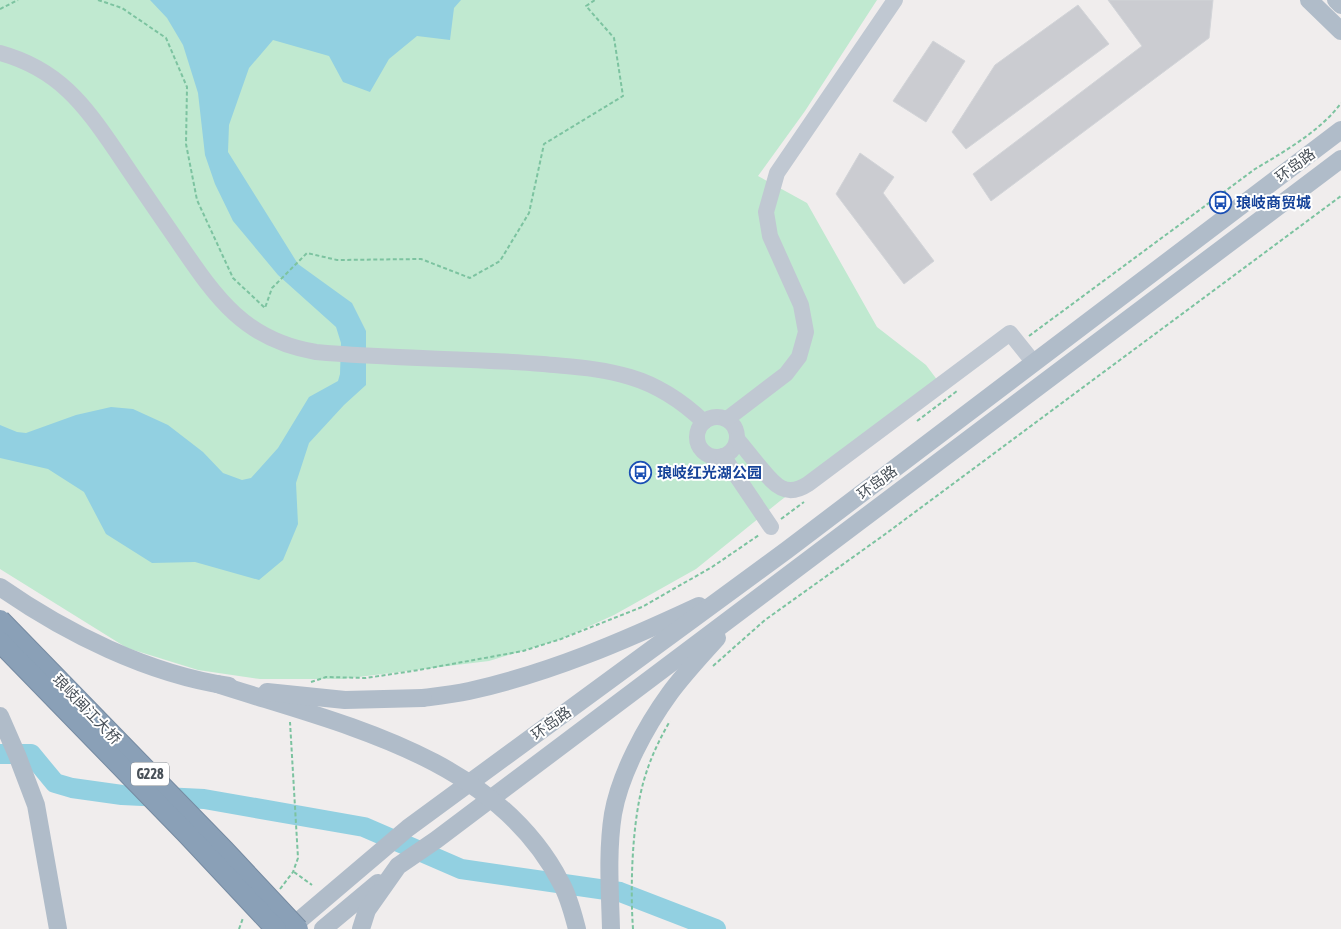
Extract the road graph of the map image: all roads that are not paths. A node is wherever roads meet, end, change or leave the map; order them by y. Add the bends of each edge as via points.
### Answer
1 (895, 0) edge
2 (1309, 0) edge
3 (1336, 0) edge
4 (1341, 5) edge
5 (1341, 31) edge
6 (0, 54) edge
7 (1340, 129) edge
8 (1341, 159) edge
9 (1034, 363) junction
10 (727, 419) junction
11 (704, 422) junction
12 (737, 439) junction
13 (723, 456) junction
14 (771, 527) road end
15 (0, 587) edge
16 (733, 589) junction
17 (747, 606) junction
18 (0, 620) edge
19 (0, 642) edge
20 (217, 684) junction
21 (0, 716) edge
22 (398, 866) junction
23 (50, 885) junction
24 (300, 926) edge
25 (52, 929) edge
26 (58, 929) edge
27 (276, 929) edge
28 (323, 929) edge
29 (361, 929) edge
30 (577, 929) edge
31 (611, 929) edge

1 - 10 street via 777,173 766,212 768,228 801,305 806,332 799,357 786,374
2 - 5 main road
3 - 4 main road
6 - 11 street via 24,61 54,79 79,100 206,282 232,312 259,332 304,350 337,354 609,371 658,389 686,406
7 - 9 main road, 环岛路
8 - 17 main road, 环岛路
9 - 12 street via 1010,333 798,489 788,490 775,485
9 - 16 main road, 环岛路
10 - 11 street via 715,417
10 - 12 street via 735,428
11 - 13 street via 698,432 698,445 706,454
12 - 13 street via 733,450
13 - 14 street
15 - 20 main road, bridge via 84,638 187,678
16 - 20 main road, bridge via 627,640 551,669 467,692 423,698 345,700
16 - 24 main road, 环岛路 via 408,828 374,855
17 - 22 main road, 环岛路
17 - 31 main road via 670,694 633,756 620,786 613,814 610,858
18 - 24 highway, 琅岐闽江大桥 / G228, bridge
19 - 27 highway, 琅岐闽江大桥 / G228, bridge
20 - 30 main road, bridge via 392,743 451,771 494,799 536,843 562,883
21 - 23 main road via 36,805
22 - 28 main road
22 - 29 main road via 367,910
23 - 25 main road
23 - 26 main road

